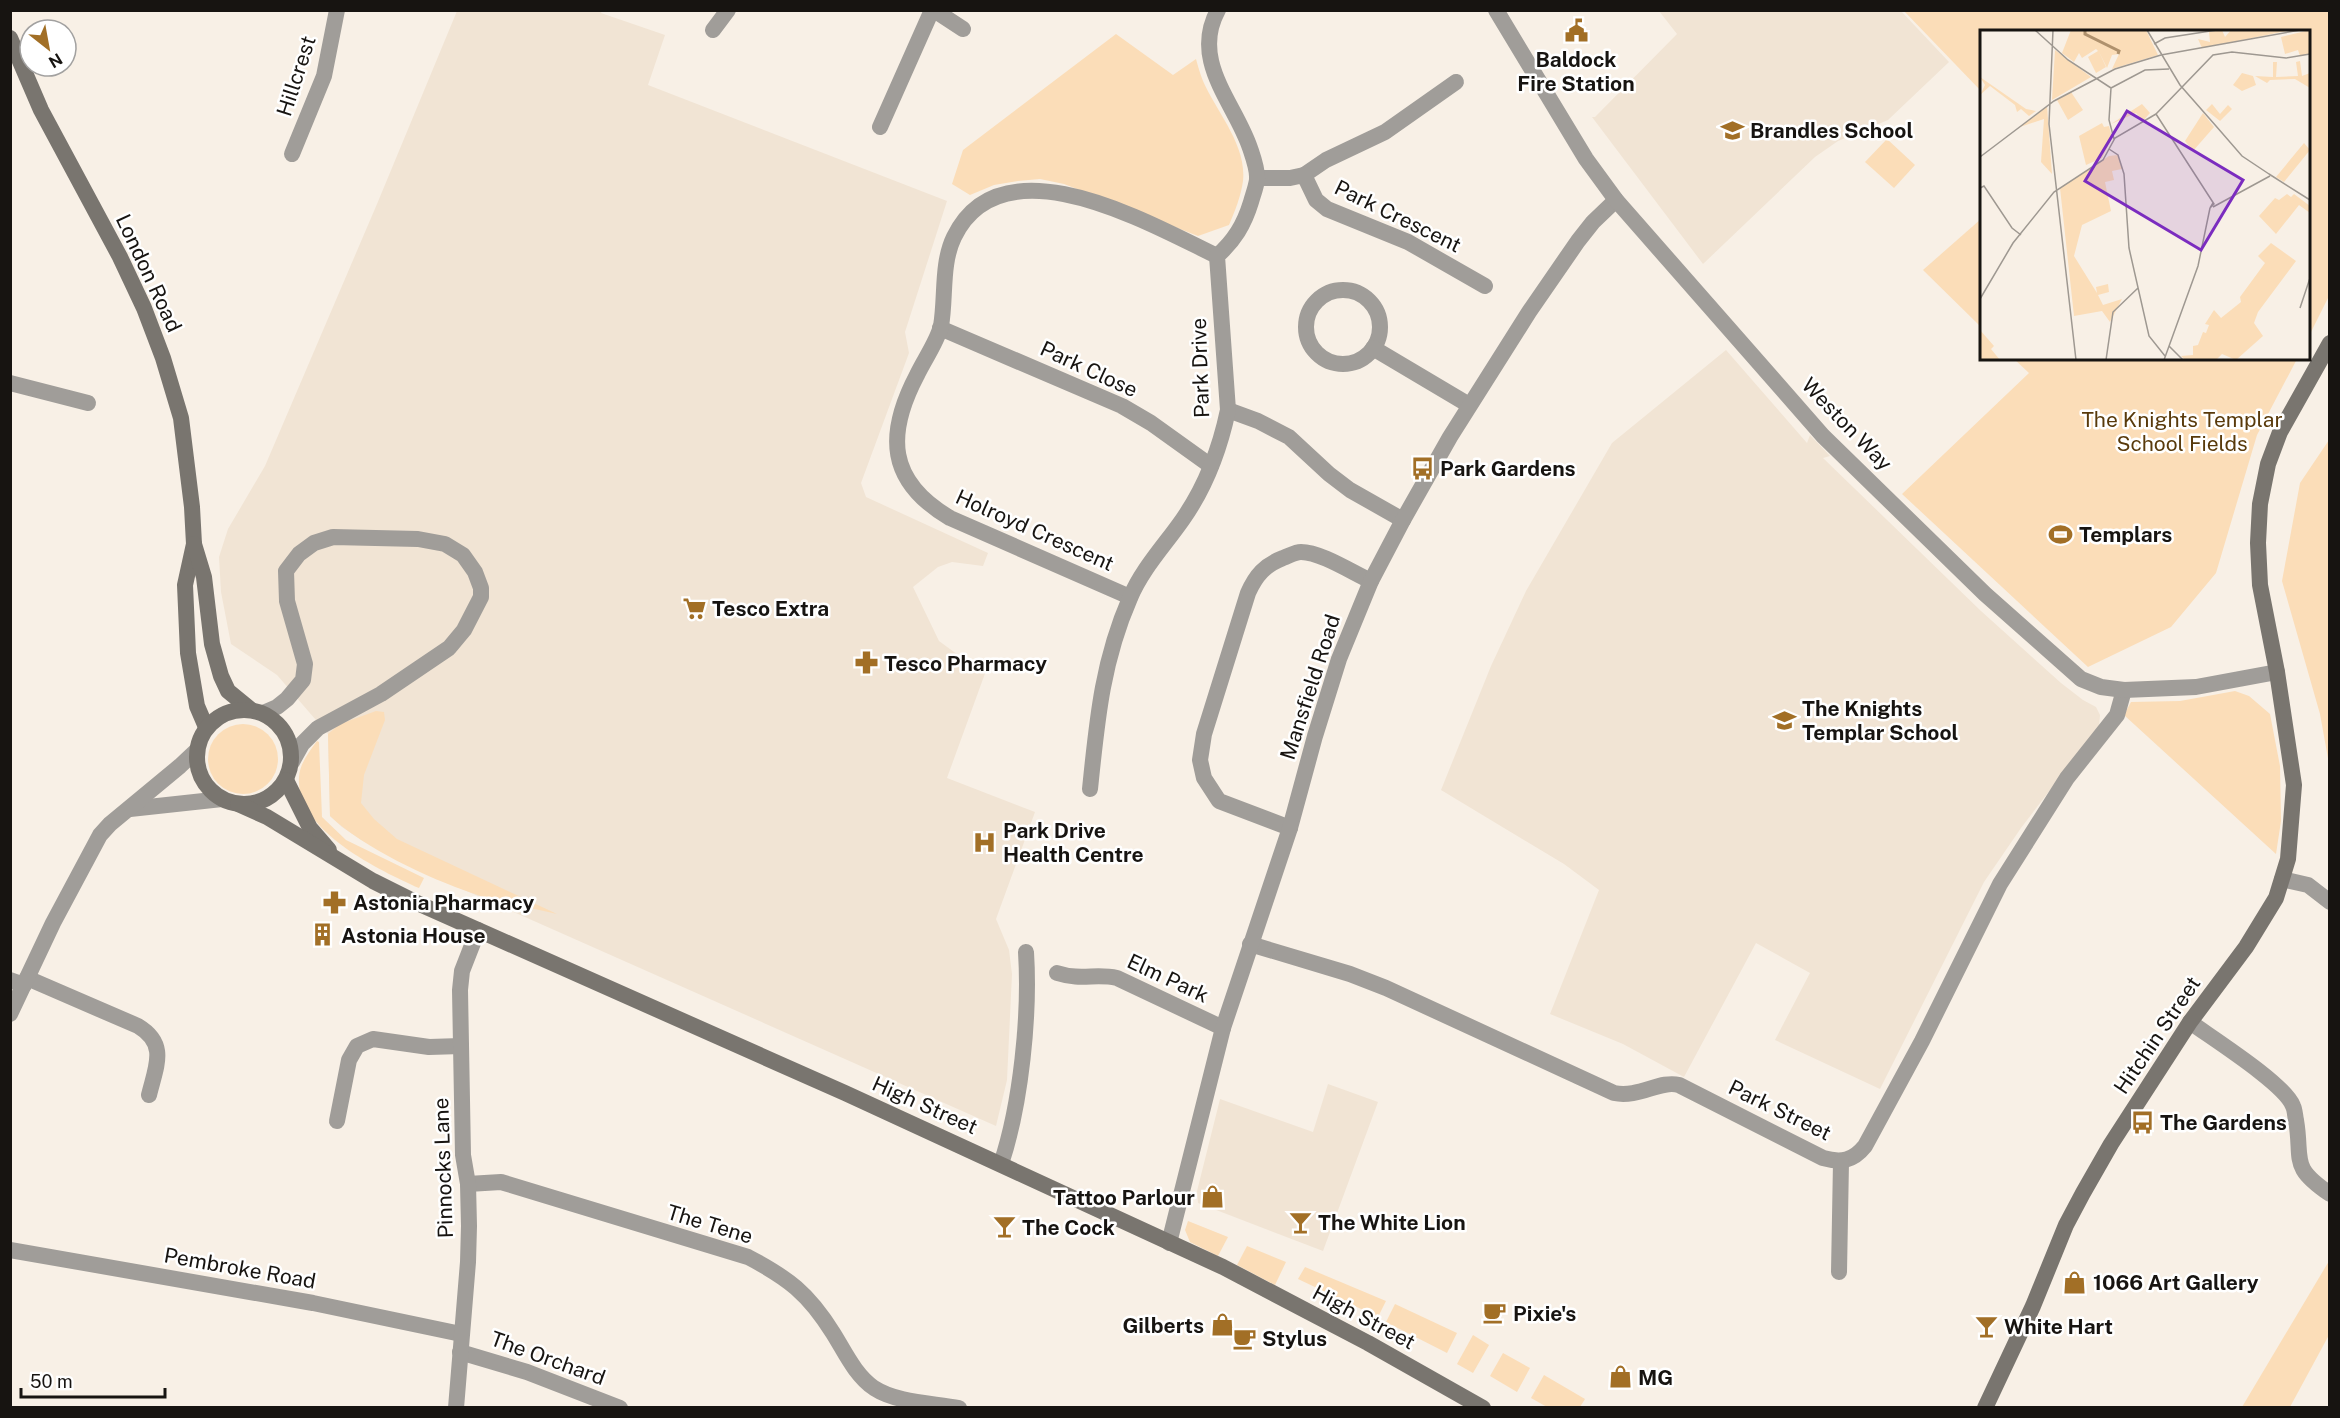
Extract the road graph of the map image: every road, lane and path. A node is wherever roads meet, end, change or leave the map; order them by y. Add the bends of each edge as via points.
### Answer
1 (338, 10) edge
2 (728, 10) edge
3 (933, 10) edge
4 (1218, 10) edge
5 (1496, 10) edge
6 (963, 29) dead end
7 (713, 30) dead end
8 (10, 38) edge
9 (1456, 82) dead end
10 (880, 127) dead end
11 (292, 154) dead end
12 (1304, 175) junction
13 (1257, 178) junction
14 (1616, 201) junction
15 (1217, 256) junction
16 (1485, 286) dead end
17 (940, 328) junction
18 (2330, 343) edge
19 (1373, 348) junction
20 (10, 383) edge
21 (88, 403) dead end
22 (1469, 405) junction
23 (1228, 410) junction
24 (1211, 466) junction
25 (1403, 519) junction
26 (194, 543) junction
27 (1371, 581) junction
28 (1130, 597) junction
29 (2277, 672) junction
30 (2124, 690) junction
31 (257, 711) junction
32 (206, 727) junction
33 (196, 750) junction
34 (292, 762) junction
35 (286, 780) junction
36 (1090, 789) dead end
37 (230, 802) junction
38 (130, 809) junction
39 (1290, 828) junction
40 (340, 862) junction
41 (2282, 879) junction
42 (2330, 902) edge
43 (478, 930) junction
44 (1250, 944) junction
45 (1026, 952) dead end
46 (1057, 972) dead end
47 (21, 981) edge
48 (10, 1014) edge
49 (2190, 1022) junction
50 (1223, 1028) junction
51 (461, 1046) junction
52 (149, 1095) dead end
53 (337, 1121) dead end
54 (1841, 1162) junction
55 (1001, 1164) junction
56 (468, 1184) junction
57 (2330, 1194) edge
58 (1169, 1243) junction
59 (10, 1250) edge
60 (1839, 1272) dead end
61 (461, 1334) junction
62 (460, 1352) junction
63 (886, 1401) edge
64 (456, 1407) edge
65 (620, 1407) edge
66 (959, 1407) edge
67 (1483, 1407) edge
68 (1985, 1407) edge

1 - 11 street, Hillcrest via 324,76
2 - 7 street
3 - 6 street
3 - 10 street
4 - 13 street via 1209,33 1211,67 1247,138
5 - 14 street, Weston Way via 1586,159
8 - 26 main road, London Road via 41,110 120,256 163,358 181,418
9 - 12 street, Park Crescent via 1385,132
12 - 13 street, Park Crescent
12 - 16 street, Park Crescent via 1322,206 1408,242
13 - 15 street via 1240,230
14 - 22 street, Mansfield Road via 1578,241
14 - 30 street, Weston Way via 1823,436 1985,594 2081,679
15 - 17 street, Holroyd Crescent via 1115,208 1046,189 1021,190 984,202 971,211 953,239
15 - 23 street, Park Drive
17 - 24 street, Park Close via 1112,401 1151,423
17 - 28 street, Holroyd Crescent via 898,418 897,451 908,477 932,507 950,518
18 - 29 main road, Hitchin Street via 2280,432 2260,504 2260,585
19 - 19 street via 1364,358 1353,362 1341,364 1324,358 1308,340 1307,318 1313,306 1334,291 1357,292 1365,297 1379,318 1380,330
19 - 22 street
20 - 21 street
22 - 25 street, Mansfield Road
23 - 24 street, Park Drive
23 - 25 street via 1289,438 1350,490
24 - 28 street, Park Drive via 1198,496
25 - 27 street, Mansfield Road
26 - 31 main road, London Road via 204,577 212,644 221,676 228,691
26 - 32 main road, London Road via 185,585 188,653 197,706
27 - 39 street, Mansfield Road via 1339,659
27 - 39 street via 1303,552 1263,568 1248,593 1204,734 1200,760 1204,778 1219,801
28 - 36 street, Park Drive via 1103,680
29 - 30 street, Weston Way via 2196,687
29 - 41 main road, Hitchin Street via 2294,785 2292,833
30 - 54 street, Park Street via 2117,715 2067,778 2000,884 1865,1146
31 - 32 main road via 234,710
31 - 34 main road via 276,721 286,733
31 - 34 street via 278,707 303,681 305,664 287,601 286,571 314,543 333,537 418,539 445,544 463,555 476,572 481,597 464,630 449,648 381,694 318,728
32 - 33 main road
33 - 37 main road via 198,770 207,787
33 - 38 street
34 - 35 main road
35 - 37 main road via 274,794 257,803
35 - 40 main road, High Street via 310,828
37 - 38 street
37 - 40 main road, High Street via 267,817
38 - 47 street via 100,835
39 - 44 street, Mansfield Road
40 - 43 main road, High Street
41 - 42 street via 2308,885
41 - 49 main road, Hitchin Street via 2263,921
43 - 51 street, Pinnocks Lane via 459,990
43 - 55 main road, High Street
44 - 50 street, Mansfield Road
44 - 54 street, Park Street via 1386,988 1614,1093 1632,1094 1666,1084 1679,1085 1823,1158
45 - 55 street via 1028,974 1020,1072 1010,1138
46 - 50 street, Elm Park via 1072,978 1118,978
47 - 48 street
47 - 52 street via 150,1033 157,1046 157,1061
49 - 57 street via 2286,1095 2294,1106 2300,1166 2305,1175
49 - 68 main road, Hitchin Street via 2110,1144 2083,1193
50 - 58 street, Mansfield Road
51 - 53 street via 429,1047 373,1039 357,1046 349,1060
51 - 56 street, Pinnocks Lane via 463,1155
54 - 60 street
55 - 58 main road, High Street
56 - 61 street, Pinnocks Lane via 468,1262
56 - 63 street, The Tene via 501,1182 748,1257 801,1290 857,1371
58 - 67 main road, High Street via 1279,1296
59 - 61 street, Pembroke Road via 313,1303
61 - 62 street, Pinnocks Lane
62 - 64 street, Pinnocks Lane
62 - 65 street, The Orchard
63 - 66 street, The Tene

